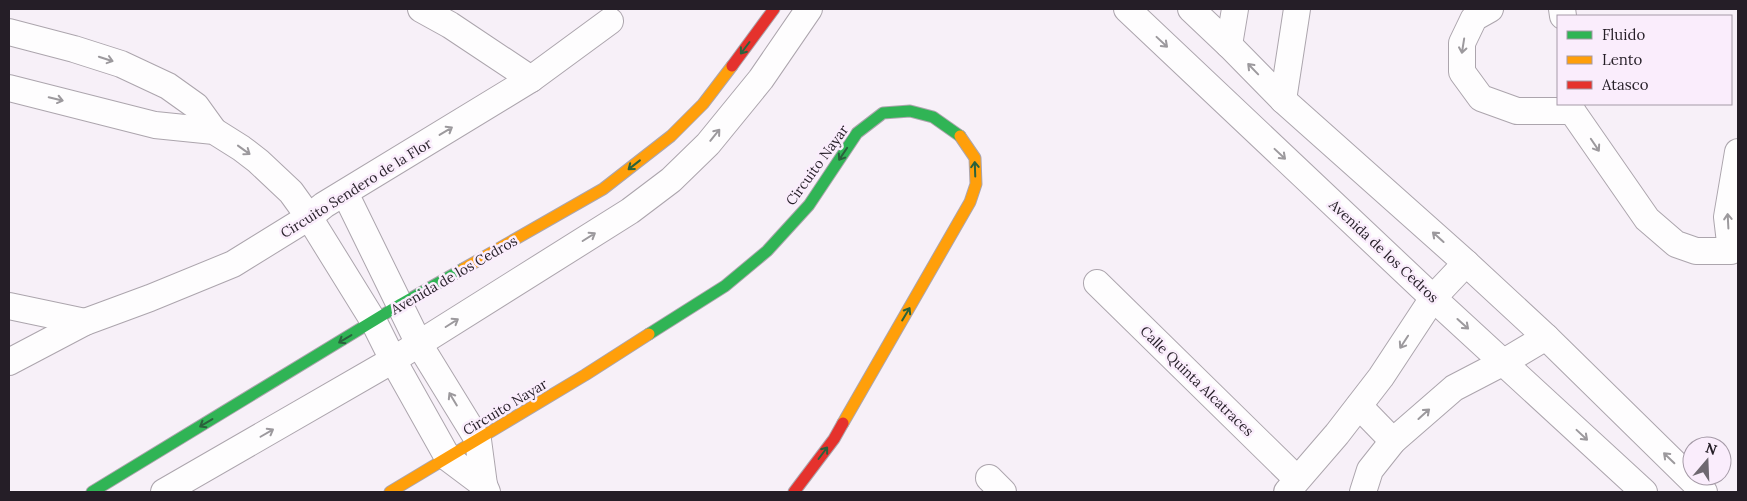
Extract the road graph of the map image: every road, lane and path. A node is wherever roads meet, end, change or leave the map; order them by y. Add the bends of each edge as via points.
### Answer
1 (421, 9) edge
2 (774, 9) edge
3 (809, 9) edge
4 (1127, 9) edge
5 (1192, 9) edge
6 (1235, 9) edge
7 (1297, 9) edge
8 (1490, 9) edge
9 (610, 21) dead end
10 (9, 32) edge
11 (1229, 45) junction
12 (531, 80) junction
13 (9, 88) edge
14 (1283, 100) junction
15 (1571, 107) edge
16 (214, 131) junction
17 (1738, 152) edge
18 (345, 193) junction
19 (309, 217) junction
20 (1735, 248) edge
21 (1466, 262) junction
22 (1096, 283) dead end
23 (1434, 298) junction
24 (401, 304) junction
25 (9, 306) edge
26 (85, 322) junction
27 (374, 322) junction
28 (1546, 338) junction
29 (419, 344) junction
30 (393, 360) junction
31 (9, 362) edge
32 (1504, 362) junction
33 (1359, 406) junction
34 (478, 440) junction
35 (1393, 441) junction
36 (448, 458) junction
37 (1292, 485) edge
38 (486, 489) edge
39 (92, 492) edge
40 (164, 492) edge
41 (390, 492) edge
42 (794, 492) edge
43 (1363, 492) edge
44 (1644, 492) edge
45 (1704, 492) edge

1 - 12 street
2 -> 24 street, Avenida de los Cedros via 702,104 671,136 603,189
29 -> 3 street via 630,211 671,180 708,144 761,79
4 -> 23 street, Avenida de los Cedros
5 - 11 street
6 - 11 street
7 - 14 street
8 -> 15 street via 1474,18 1462,43 1462,72 1481,98 1517,111
9 - 12 street, Circuito Sendero de la Flor
10 -> 16 street via 121,64 168,86 196,106
14 -> 11 street
18 -> 12 street, Circuito Sendero de la Flor
13 -> 16 street via 155,125
21 -> 14 street
15 -> 20 street via 1647,219 1676,244 1696,251
16 -> 19 street via 258,161 291,192
20 -> 17 street via 1727,217
18 - 19 street, Circuito Sendero de la Flor
18 - 24 street
19 - 26 street, Circuito Sendero de la Flor via 233,264
19 - 27 street
21 - 23 street
21 - 28 street
22 - 37 street, Calle Quinta Alcatraces
23 -> 32 street, Avenida de los Cedros
23 -> 33 street
24 - 27 street, Avenida de los Cedros
24 - 29 street
25 - 26 street
26 - 31 street, Circuito Sendero de la Flor
27 - 30 street
27 -> 39 street, Avenida de los Cedros
28 - 32 street
45 -> 28 street
29 - 30 street
34 -> 29 street
30 - 36 street
40 -> 30 street
35 -> 32 street via 1454,388
32 -> 44 street, Avenida de los Cedros
33 - 35 street
33 - 37 street
34 - 36 street, Circuito Nayar
34 - 38 street
42 -> 34 street, Circuito Nayar via 834,439 970,202 976,184 975,158 958,133 933,117 910,111 883,113 857,133 809,205 767,252 732,280 585,376
35 - 43 street via 1370,470
36 - 38 street
36 - 41 street, Circuito Nayar

